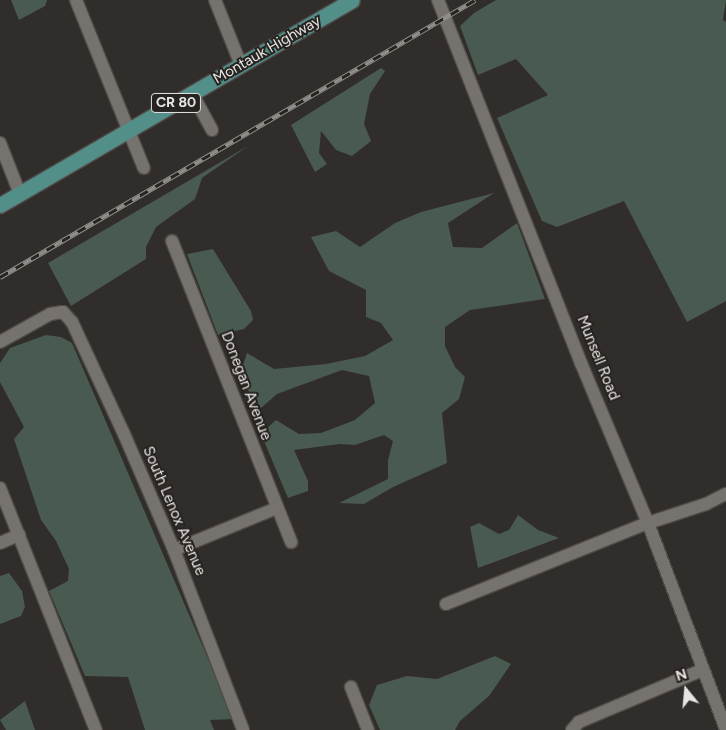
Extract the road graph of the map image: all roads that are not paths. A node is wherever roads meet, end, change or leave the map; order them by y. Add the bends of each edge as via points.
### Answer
1 (76, 0) edge
2 (215, 0) edge
3 (351, 0) edge
4 (438, 0) edge
5 (241, 64) junction
6 (192, 93) junction
7 (212, 130) dead end
8 (128, 131) junction
9 (0, 143) edge
10 (144, 168) dead end
11 (20, 194) junction
12 (0, 206) edge
13 (172, 241) dead end
14 (0, 342) edge
15 (0, 488) edge
16 (726, 494) edge
17 (277, 508) junction
18 (648, 523) junction
19 (19, 535) junction
20 (291, 542) dead end
21 (0, 543) edge
22 (174, 550) junction
23 (446, 604) dead end
24 (702, 670) junction
25 (351, 687) dead end
26 (96, 730) edge
27 (243, 730) edge
28 (368, 730) edge
29 (572, 730) edge
30 (726, 730) edge

1 - 8 street
2 - 5 street
3 - 5 main road, Montauk Highway / CR 80
4 - 18 street, Munsell Road
5 - 6 main road, Montauk Highway / CR 80
6 - 7 street
6 - 8 main road, Montauk Highway / CR 80
8 - 10 street
8 - 11 main road, Montauk Highway / CR 80
9 - 11 street
11 - 12 main road, Montauk Highway / CR 80
13 - 17 street, Donegan Avenue
14 - 22 street, South Lenox Avenue via 50,314 63,312 72,322
15 - 19 street
16 - 18 street
17 - 20 street, Donegan Avenue
17 - 22 street
18 - 23 street
18 - 24 street, Munsell Road
19 - 21 street
19 - 26 street
22 - 27 street, South Lenox Avenue
24 - 29 street via 580,722
24 - 30 street, Munsell Road
25 - 28 street

